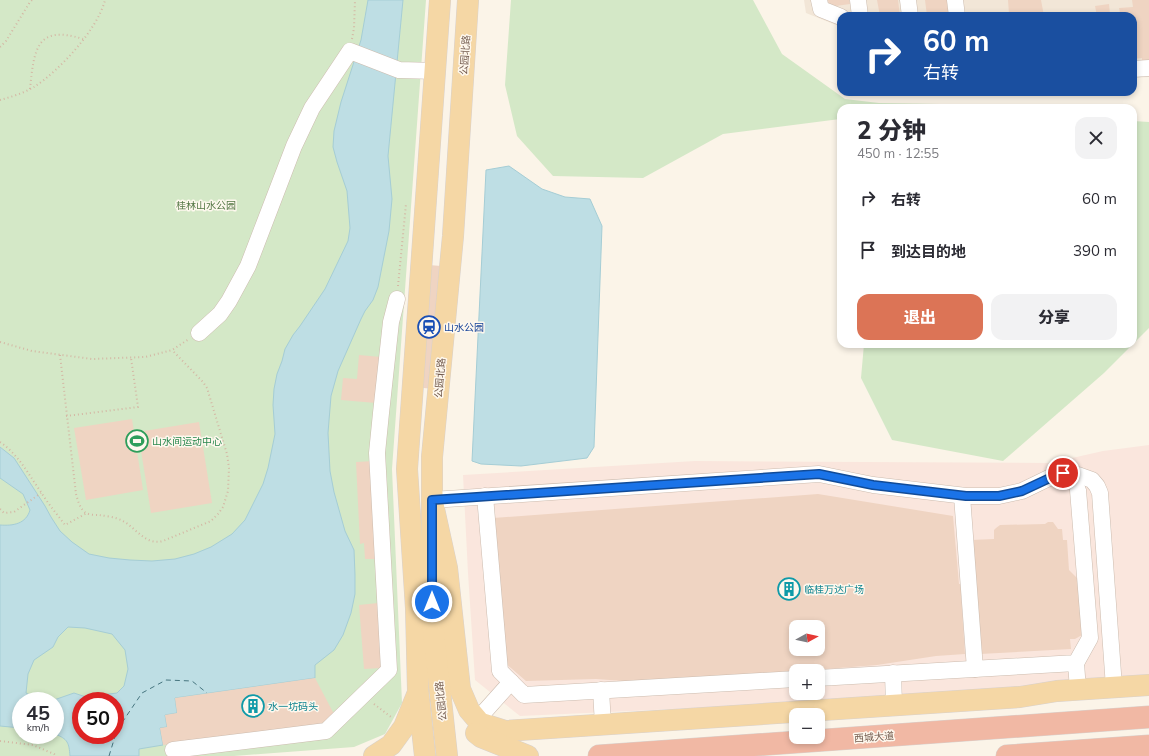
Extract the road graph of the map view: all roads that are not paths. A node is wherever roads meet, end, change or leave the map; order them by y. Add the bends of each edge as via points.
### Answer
1 (440, 0) edge
2 (468, 0) edge
3 (819, 0) edge
4 (858, 0) edge
5 (908, 0) edge
6 (955, 0) edge
7 (860, 12) edge
8 (910, 12) edge
9 (956, 12) edge
10 (837, 15) edge
11 (1149, 68) edge
12 (1137, 69) edge
13 (436, 71) junction
14 (397, 299) road end
15 (199, 333) road end
16 (1078, 490) dead end
17 (485, 496) junction
18 (962, 496) junction
19 (432, 500) junction
20 (1076, 663) junction
21 (975, 669) junction
22 (892, 674) junction
23 (825, 678) edge
24 (789, 679) edge
25 (511, 682) junction
26 (1149, 685) edge
27 (1114, 687) junction
28 (440, 689) junction
29 (601, 690) junction
30 (1078, 690) junction
31 (418, 691) junction
32 (894, 705) junction
33 (1149, 717) edge
34 (477, 720) junction
35 (603, 725) junction
36 (1149, 746) edge
37 (173, 750) dead end
38 (374, 756) edge
39 (425, 756) edge
40 (447, 756) edge
41 (528, 756) edge
42 (599, 756) edge
43 (1008, 756) edge

1 - 13 main road
2 - 19 main road, 公园北路 via 453,236 432,458
3 - 10 street via 821,9
4 - 7 street
5 - 8 street
6 - 9 street
11 - 12 street
13 - 15 street via 399,70 350,50 312,108 294,146 248,266 220,314
13 - 31 main road via 407,469 416,608
14 - 37 street via 391,322 377,453 389,670 326,731
16 - 20 street via 1090,638
17 - 18 street via 819,474 873,485
17 - 19 street
17 - 25 street via 500,671
18 - 21 street
18 - 27 street via 1007,495 1061,474 1085,477 1097,486 1100,496
19 - 28 main road, 公园北路 via 432,617
19 - 34 main road via 447,568 460,689 469,710
20 - 21 street
20 - 30 street
21 - 22 street
22 - 23 street
22 - 32 street
24 - 29 street
25 - 29 street via 524,695
25 - 34 street
26 - 27 main road
27 - 30 main road
28 - 40 main road, 公园北路
28 - 41 main road via 456,716 481,737
29 - 35 street
30 - 32 main road via 1020,697
31 - 38 main road via 404,727 391,745
31 - 39 main road
32 - 35 main road
33 - 42 highway, 西城大道
34 - 35 main road via 505,731
36 - 43 highway

